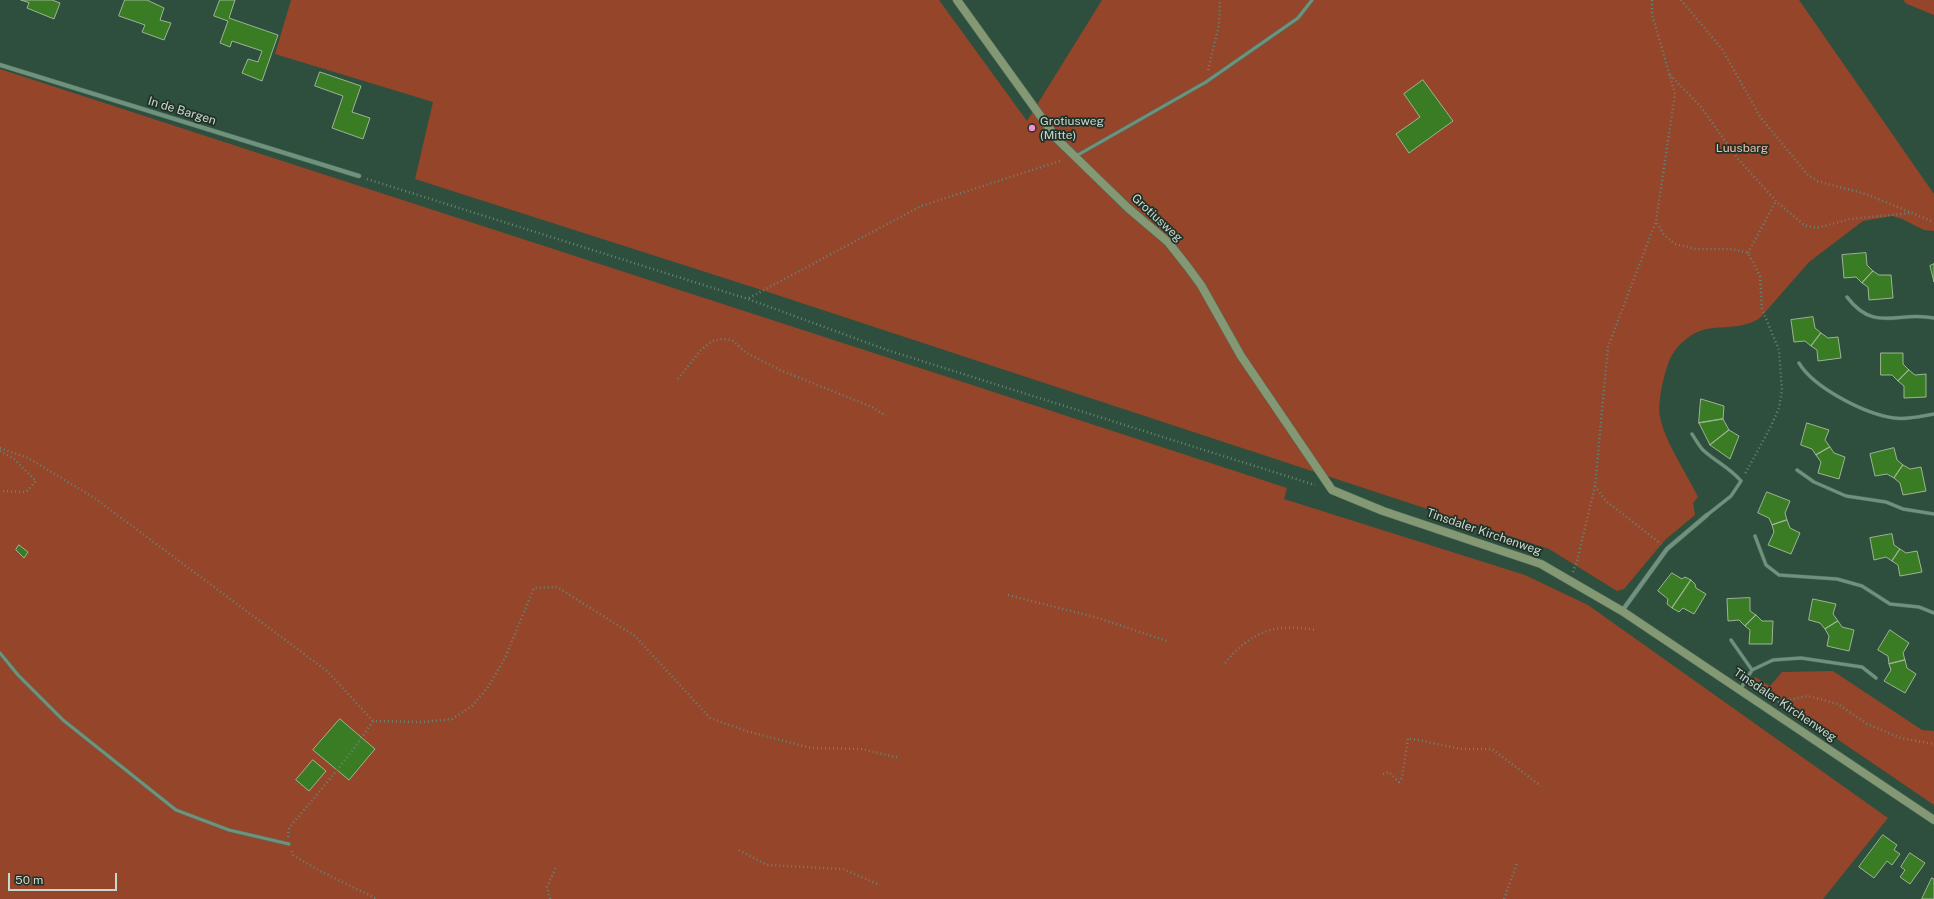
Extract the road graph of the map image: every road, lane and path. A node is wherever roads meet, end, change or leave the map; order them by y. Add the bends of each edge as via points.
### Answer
1 (957, 0) edge
2 (1220, 0) edge
3 (1312, 0) edge
4 (1652, 0) edge
5 (1681, 0) edge
6 (0, 65) edge
7 (1670, 75) junction
8 (1206, 82) junction
9 (1076, 156) junction
10 (359, 176) joint
11 (1776, 201) junction
12 (1913, 213) junction
13 (1656, 220) junction
14 (1934, 222) edge
15 (1748, 253) junction
16 (1847, 297) dead end
17 (748, 299) junction
18 (1934, 318) edge
19 (1799, 363) dead end
20 (678, 379) dead end
21 (1934, 414) edge
22 (886, 416) dead end
23 (1692, 434) dead end
24 (0, 449) edge
25 (1797, 470) dead end
26 (1741, 481) junction
27 (1595, 486) junction
28 (1332, 490) junction
29 (0, 491) edge
30 (1934, 514) edge
31 (1707, 515) joint
32 (1755, 536) dead end
33 (1667, 549) junction
34 (1570, 579) junction
35 (1008, 595) dead end
36 (1622, 611) junction
37 (1934, 613) edge
38 (1316, 630) dead end
39 (1731, 640) dead end
40 (1167, 641) dead end
41 (0, 653) edge
42 (1225, 663) dead end
43 (1752, 670) junction
44 (1876, 678) dead end
45 (1740, 690) junction
46 (1763, 705) junction
47 (373, 721) junction
48 (1934, 744) edge
49 (900, 758) dead end
50 (1383, 774) dead end
51 (1541, 786) dead end
52 (1934, 820) edge
53 (289, 844) junction
54 (739, 850) dead end
55 (1517, 863) dead end
56 (556, 867) dead end
57 (880, 885) dead end
58 (377, 899) edge
59 (550, 899) edge
60 (1504, 899) edge

1 - 9 street, Grotiusweg via 1057,139
2 - 8 path via 1219,25
3 - 8 lane via 1298,18
4 - 7 path via 1652,14
5 - 12 path via 1722,49 1761,118 1808,175
6 - 10 street, In de Bargen
7 - 11 path via 1701,107 1738,159
7 - 13 path via 1675,94
8 - 9 lane
9 - 17 path via 921,206
9 - 28 street, Grotiusweg via 1128,208 1168,242 1187,266 1201,285 1241,356
10 - 17 path
11 - 12 path via 1804,225 1817,228 1850,219
11 - 15 path
12 - 14 path
13 - 15 path via 1664,235 1675,244 1696,249 1732,249
13 - 27 path via 1608,347
15 - 26 path via 1760,276 1762,309 1779,350 1782,390 1779,408 1770,428
16 - 18 lane via 1856,309 1868,316 1884,319 1921,315
17 - 28 path via 887,350
19 - 21 lane via 1805,373 1829,392 1870,411 1894,418
20 - 22 path via 700,351 712,341 732,340 745,352 780,370 872,407
23 - 26 lane via 1702,449 1731,469
24 - 29 path via 36,481 26,492
24 - 47 path via 28,458 93,497 327,671
25 - 30 lane via 1814,482 1846,496 1886,502 1903,509
26 - 31 lane via 1731,496
27 - 33 path via 1606,500
27 - 34 path via 1577,561
28 - 34 street, Tinsdaler Kirchenweg via 1383,511 1541,564
31 - 33 street
32 - 37 lane via 1766,565 1779,575 1837,579 1862,586 1890,604 1919,607
33 - 36 street
34 - 36 street, Tinsdaler Kirchenweg
35 - 40 path via 1098,618
36 - 45 street, Tinsdaler Kirchenweg
38 - 42 path via 1295,626 1274,628 1254,636 1237,648
39 - 43 lane
41 - 53 lane via 62,720 176,810 229,830
43 - 44 lane via 1773,660 1801,658 1862,667
43 - 45 lane
45 - 46 street, Tinsdaler Kirchenweg
46 - 48 path via 1808,696 1838,704 1867,724 1901,738
46 - 52 street, Tinsdaler Kirchenweg
47 - 49 path via 452,720 472,706 488,687 505,658 534,588 557,587 635,636 710,718 746,731 811,748 861,749
47 - 53 path via 346,761 289,828
50 - 51 path via 1389,772 1399,782 1402,778 1408,738 1461,749 1492,750
53 - 58 path via 293,855
54 - 57 path via 767,865 843,870
55 - 60 path
56 - 59 path via 547,887

